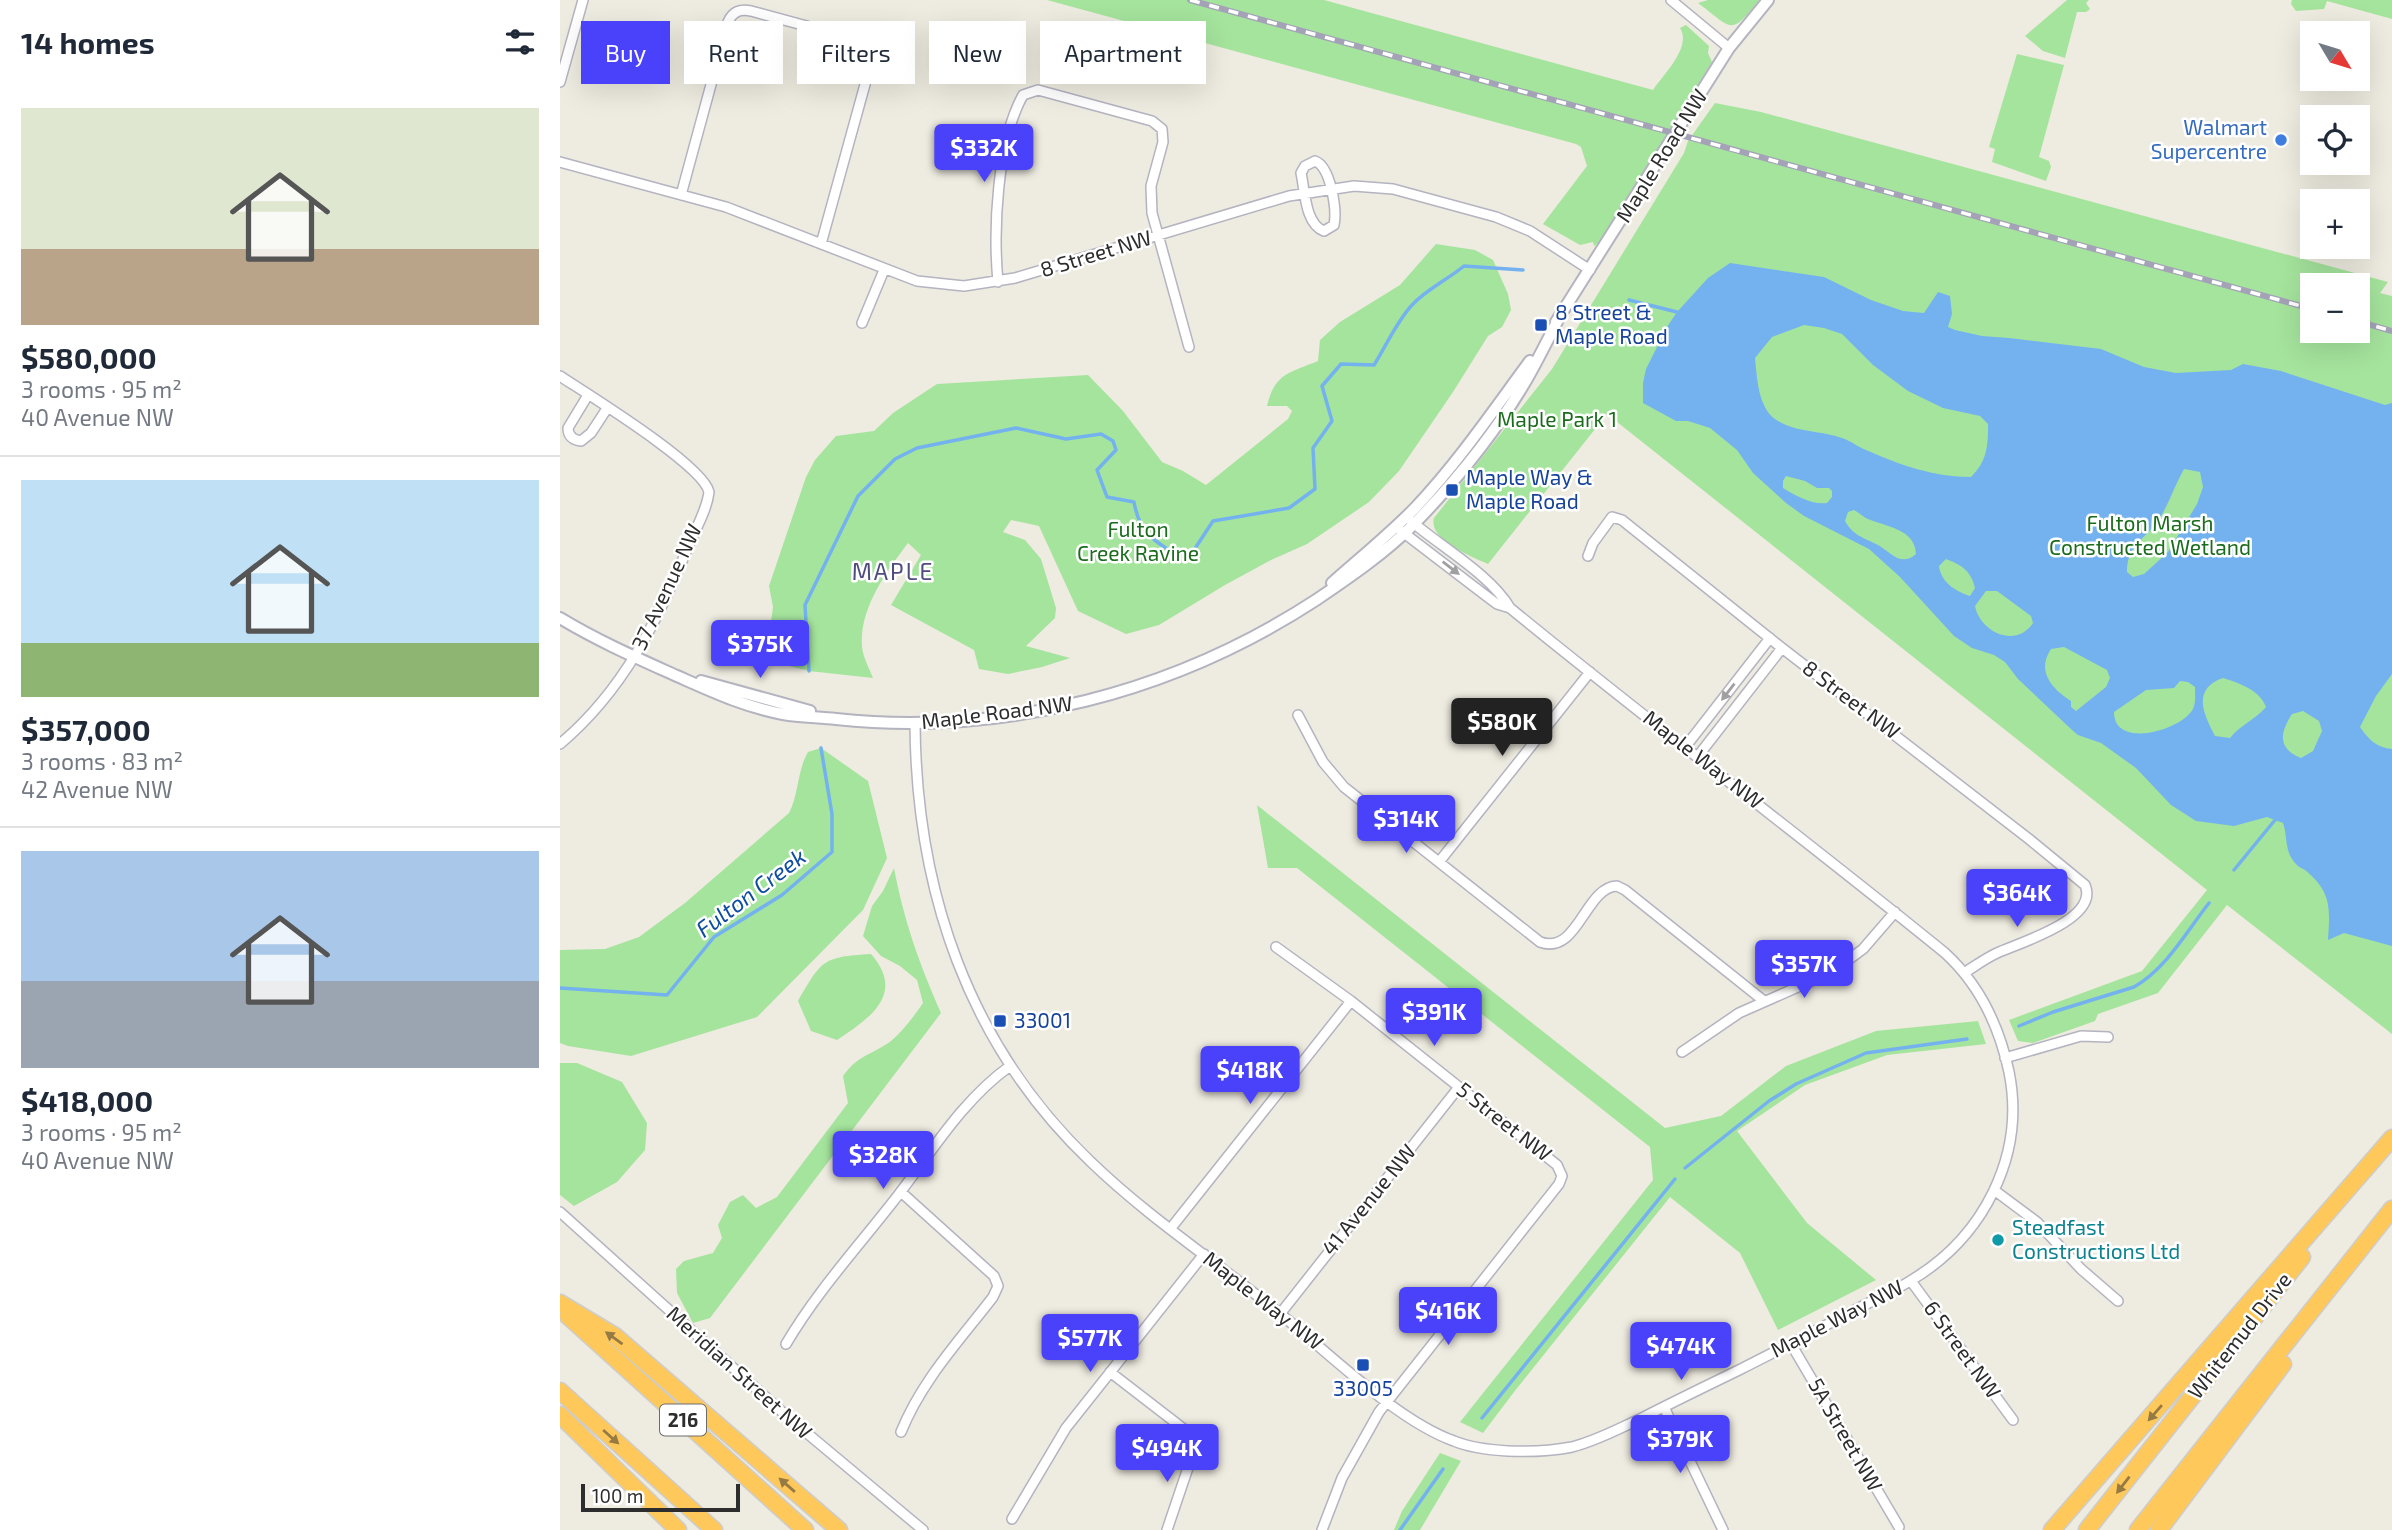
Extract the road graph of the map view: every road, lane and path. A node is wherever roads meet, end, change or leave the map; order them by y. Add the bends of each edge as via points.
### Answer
1 (583, 0) edge
2 (1671, 0) edge
3 (1768, 0) edge
4 (1729, 48) junction
5 (560, 82) edge
6 (560, 162) edge
7 (1331, 189) junction
8 (1305, 193) junction
9 (681, 195) junction
10 (1157, 236) junction
11 (821, 244) junction
12 (884, 270) junction
13 (1590, 270) junction
14 (998, 282) junction
15 (862, 323) dead end
16 (1189, 347) dead end
17 (560, 376) edge
18 (588, 395) junction
19 (608, 407) junction
20 (1410, 520) junction
21 (1400, 530) junction
22 (1588, 556) dead end
23 (1510, 608) junction
24 (560, 618) edge
25 (1770, 638) junction
26 (1782, 648) junction
27 (634, 658) junction
28 (1590, 672) junction
29 (1298, 715) dead end
30 (915, 723) junction
31 (560, 744) edge
32 (1686, 746) junction
33 (1698, 756) junction
34 (1439, 862) junction
35 (1895, 912) junction
36 (1276, 947) dead end
37 (1964, 973) junction
38 (1352, 1001) junction
39 (1764, 1002) junction
40 (2108, 1037) dead end
41 (1682, 1052) dead end
42 (2006, 1058) junction
43 (1010, 1066) junction
44 (1459, 1087) junction
45 (2392, 1140) edge
46 (1994, 1190) junction
47 (901, 1192) junction
48 (560, 1212) edge
49 (2388, 1215) edge
50 (1171, 1228) junction
51 (1204, 1254) junction
52 (1911, 1281) junction
53 (2118, 1301) dead end
54 (560, 1303) edge
55 (560, 1309) edge
56 (1280, 1314) junction
57 (786, 1344) dead end
58 (1791, 1344) junction
59 (1110, 1372) junction
60 (560, 1391) edge
61 (1387, 1401) junction
62 (1664, 1407) junction
63 (560, 1415) edge
64 (2013, 1420) dead end
65 (901, 1432) dead end
66 (1012, 1519) dead end
67 (1899, 1527) dead end
68 (678, 1530) edge
69 (714, 1530) edge
70 (806, 1530) edge
71 (839, 1530) edge
72 (923, 1530) edge
73 (1167, 1530) edge
74 (1322, 1530) edge
75 (1723, 1530) edge
76 (2052, 1530) edge
77 (2087, 1530) edge
78 (2138, 1530) edge
79 (2159, 1530) edge

1 - 5 street
2 - 4 street
3 - 4 street, Maple Road NW
4 - 13 street, Maple Road NW
6 - 9 street, 8 Street NW
7 - 8 street, 8 Street NW
7 - 8 street via 1326,170 1315,162 1302,169
7 - 8 street via 1335,221 1324,231 1313,224
7 - 13 street, 8 Street NW via 1382,187 1485,214 1530,232
8 - 10 street, 8 Street NW
9 - 11 street, 8 Street NW via 726,207
9 - 11 street via 734,12 751,11 862,41 871,50 871,64
10 - 14 street, 8 Street NW
10 - 14 street via 1150,194 1162,129 1152,121 1038,90 1023,95 1016,111 1000,177
10 - 16 street
11 - 12 street, 8 Street NW
12 - 14 street, 8 Street NW via 938,284
12 - 15 street
13 - 20 street, Maple Road NW via 1469,445
17 - 18 street
18 - 19 street
18 - 19 street via 568,428 573,439 587,437
19 - 27 street, 37 Avenue NW via 701,478 709,496 663,606
20 - 21 street, Maple Road NW
20 - 23 street, Maple Way NW via 1488,582
21 -> 23 street, Maple Way NW via 1497,604
21 - 30 street, Maple Road NW via 1306,607 1191,667 1117,693 1034,712
22 - 25 street, 8 Street NW via 1612,517 1622,520
23 - 28 street, Maple Way NW
24 - 27 street, Maple Road NW
25 - 26 street, 8 Street NW
25 -> 32 street
26 - 33 street
26 - 37 street, 8 Street NW via 2086,888 2085,901 2071,918
27 - 30 street, Maple Road NW via 674,675 836,719
27 - 31 street, 37 Avenue NW via 596,710
28 - 32 street, Maple Way NW
28 - 34 street
29 - 34 street via 1336,779
30 - 43 street, Maple Way NW via 922,822 945,933
32 - 33 street, Maple Way NW
33 - 35 street, Maple Way NW
34 - 39 street via 1540,942 1554,945 1566,938 1602,892 1622,887
35 - 37 street, Maple Way NW
35 - 39 street via 1852,958
36 - 38 street, 5 Street NW
37 - 42 street, Maple Way NW via 1988,1008
38 - 44 street, 5 Street NW
38 - 50 street
39 - 41 street via 1732,1017
40 - 42 street via 2081,1035
42 - 46 street, Maple Way NW via 2013,1134
43 - 47 street via 960,1111
43 - 50 street, Maple Way NW via 1089,1161
44 - 56 street, 41 Avenue NW
44 - 61 street, 5 Street NW via 1557,1164 1562,1173 1559,1184
45 -> 76 highway
45 -> 77 highway, Whitemud Drive
46 - 52 street, Maple Way NW via 1958,1242
46 - 53 street via 2037,1222
47 - 57 street
47 - 65 street via 994,1276 998,1286 922,1388
48 - 72 street, Meridian Street NW via 790,1419
49 - 78 highway, Whitemud Drive
49 - 79 highway via 2328,1304
50 - 51 street, Maple Way NW
51 - 56 street, Maple Way NW
51 - 59 street
52 - 58 street, Maple Way NW
52 - 64 street, 6 Street NW
71 -> 54 highway via 615,1336
55 - 70 highway, 216
56 - 61 street, Maple Way NW
58 - 62 street, Maple Way NW
58 - 67 street, 5A Street NW
59 - 66 street via 1055,1443
59 - 73 street via 1189,1433 1194,1442
60 -> 69 highway
61 - 62 street, Maple Way NW via 1455,1442 1513,1451 1580,1445
61 - 74 street via 1342,1478
62 - 75 street
63 - 68 highway

